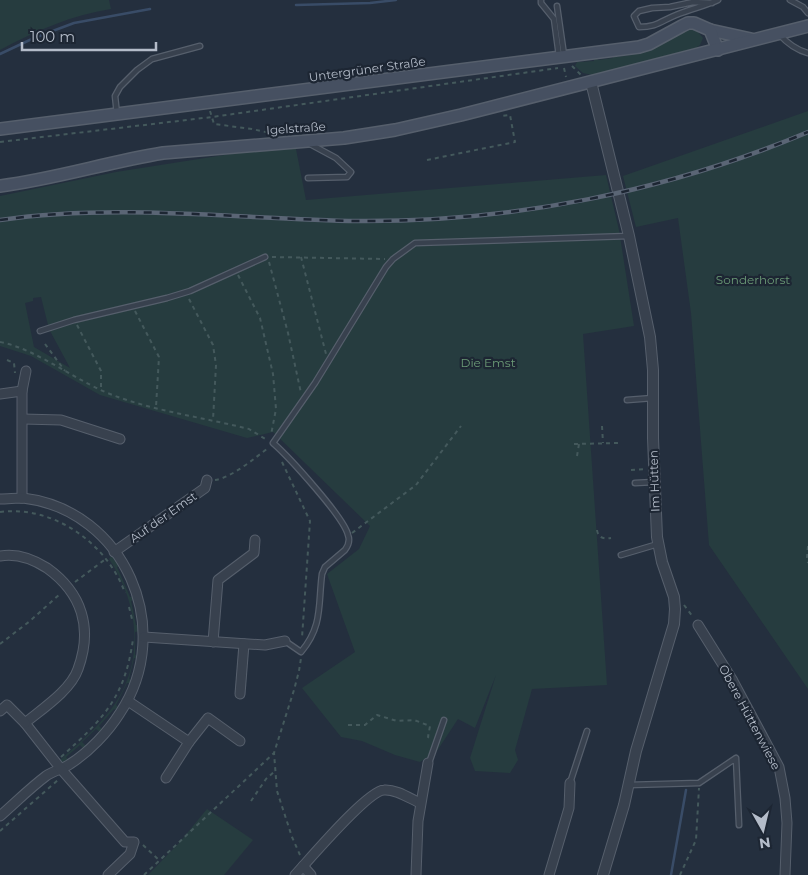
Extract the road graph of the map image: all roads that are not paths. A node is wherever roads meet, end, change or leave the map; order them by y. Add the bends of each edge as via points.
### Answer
1 (541, 0) edge
2 (718, 0) edge
3 (790, 0) edge
4 (712, 3) junction
5 (557, 6) dead end
6 (808, 13) edge
7 (808, 26) edge
8 (710, 30) junction
9 (778, 33) junction
10 (753, 40) junction
11 (200, 46) dead end
12 (718, 50) junction
13 (808, 53) edge
14 (562, 60) junction
15 (591, 82) junction
16 (117, 115) junction
17 (0, 129) edge
18 (304, 141) junction
19 (308, 178) dead end
20 (0, 186) edge
21 (628, 236) junction
22 (265, 257) dead end
23 (40, 331) dead end
24 (26, 371) dead end
25 (22, 391) junction
26 (0, 394) edge
27 (653, 398) junction
28 (627, 400) dead end
29 (23, 419) junction
30 (120, 439) dead end
31 (207, 480) road end
32 (654, 482) junction
33 (635, 483) dead end
34 (22, 498) junction
35 (0, 499) edge
36 (255, 540) dead end
37 (658, 544) junction
38 (114, 552) junction
39 (622, 555) dead end
40 (0, 556) edge
41 (698, 625) road end
42 (144, 637) junction
43 (213, 642) junction
44 (285, 642) joint
45 (244, 644) junction
46 (240, 694) dead end
47 (128, 700) junction
48 (0, 711) edge
49 (444, 720) dead end
50 (25, 723) junction
51 (587, 731) dead end
52 (240, 741) dead end
53 (190, 742) junction
54 (428, 764) joint
55 (58, 765) junction
56 (166, 778) dead end
57 (570, 783) joint
58 (627, 786) junction
59 (420, 803) junction
60 (0, 816) edge
61 (739, 825) dead end
62 (305, 864) junction
63 (108, 875) edge
64 (294, 875) edge
65 (311, 875) edge
66 (416, 875) edge
67 (549, 875) edge
68 (603, 875) edge
69 (785, 875) edge

1 - 14 lane via 554,19
2 - 4 lane
3 - 6 lane
4 - 4 lane via 677,14 652,27 639,27 634,16 639,11 652,8 693,2
5 - 14 lane
7 - 9 main road
8 - 10 main road, Untergrüner Straße
8 - 12 main road
8 - 14 main road, Untergrüner Straße via 700,24 688,23 639,47
9 - 10 main road
9 - 13 lane via 786,42
10 - 12 main road
11 - 16 lane via 152,59 137,70 115,96
12 - 15 main road
14 - 16 main road, Untergrüner Straße
15 - 18 main road, Igelstraße via 568,84 439,121 344,138
15 - 21 street, Im Hütten
16 - 17 main road, Untergrüner Straße
18 - 19 lane via 336,158 351,172 347,177
18 - 20 main road, Igelstraße via 163,153
21 - 27 street, Im Hütten via 650,338
21 - 44 lane via 415,243 386,267 328,363 273,443 315,488 349,536 345,550 325,567 322,574 318,623 311,640 301,652
22 - 23 lane via 186,292
24 - 25 street
25 - 26 street
25 - 29 street
27 - 28 lane
27 - 32 street, Im Hütten
29 - 30 street via 61,420
29 - 34 street
31 - 38 street, Auf der Emst via 205,488
32 - 33 lane
32 - 37 street, Im Hütten
34 - 35 street
34 - 38 street via 49,504 72,514 96,531
36 - 43 street via 254,553 218,580
37 - 39 lane
37 - 58 street, Im Hütten via 676,610
38 - 42 street via 137,590
40 - 50 street via 24,557 40,563 58,576 69,586 80,606 84,624 84,645 78,671 65,689
41 - 69 street, Obere Hüttenwiese via 779,767 787,823
42 - 43 street
42 - 47 street via 139,675
43 - 45 street
44 - 45 street
45 - 46 street
47 - 53 street
47 - 55 street via 107,730 81,756
48 - 50 street via 7,705
49 - 54 lane
50 - 55 street
51 - 57 lane
52 - 53 street via 208,718
53 - 56 street
54 - 59 street
55 - 60 street
55 - 63 street via 125,842 134,842 130,854
57 - 67 street via 569,808
58 - 61 lane via 699,783 736,758
58 - 68 street, Im Hütten
59 - 62 street via 394,791 376,792
59 - 66 street
62 - 64 street
62 - 65 street

